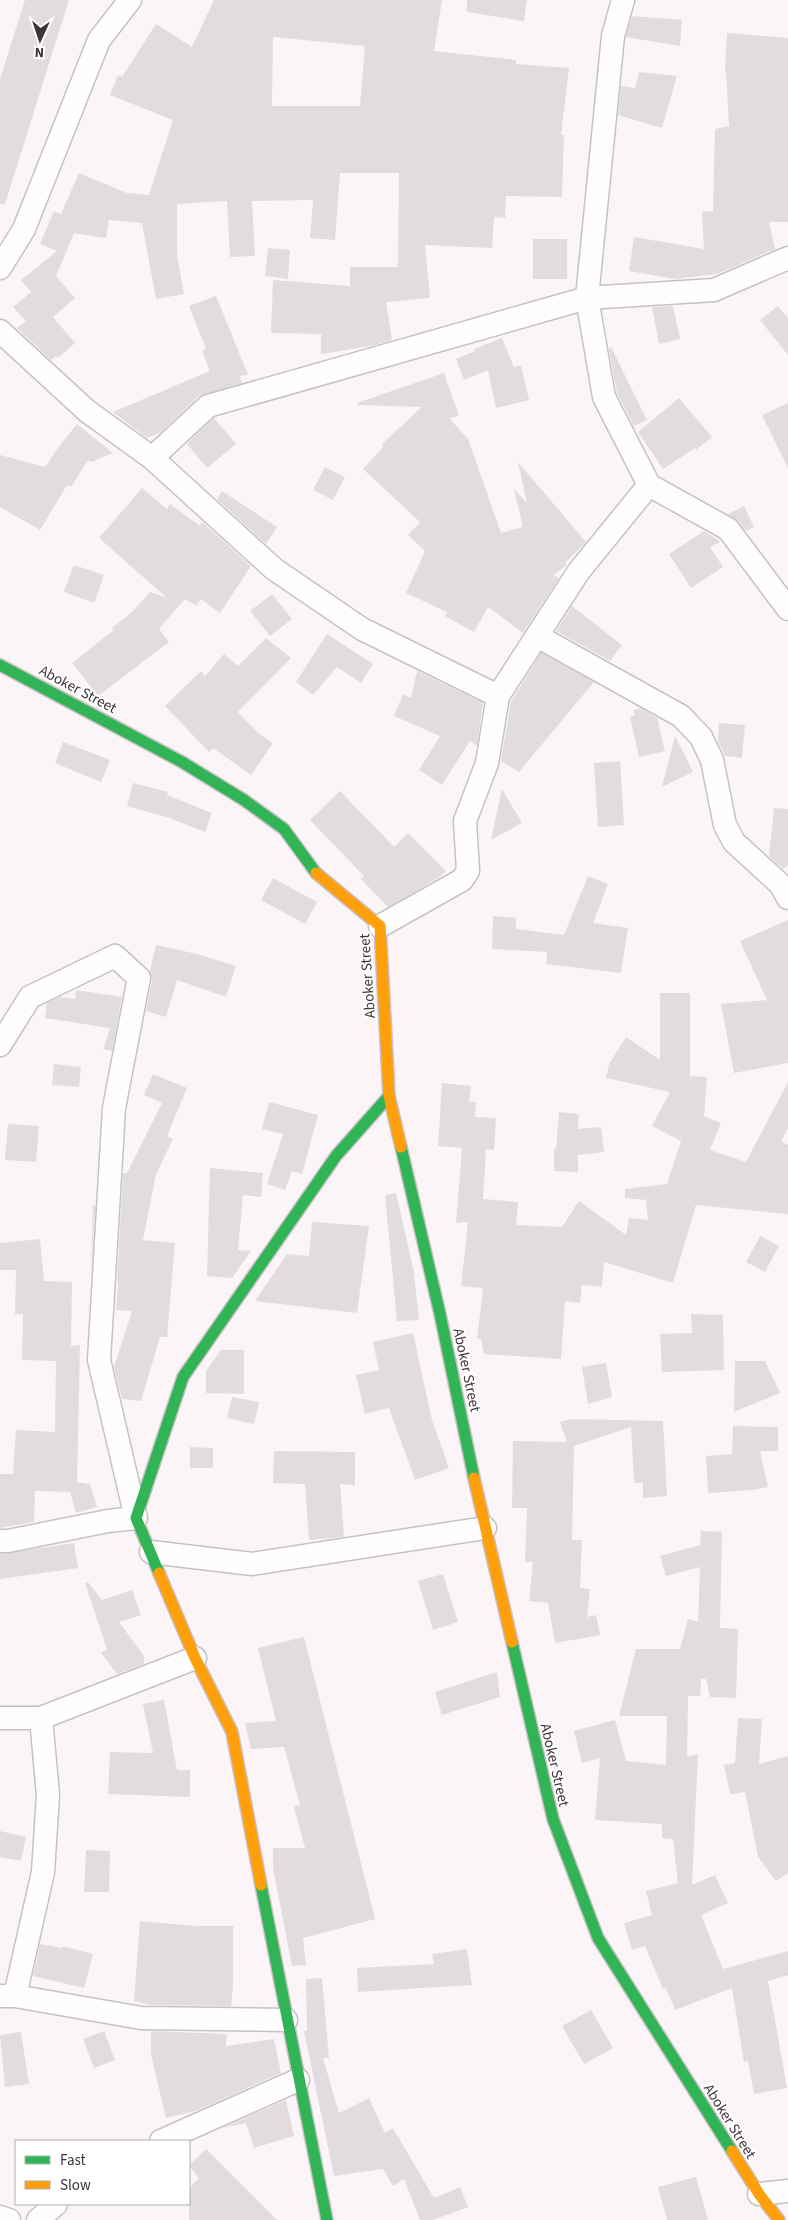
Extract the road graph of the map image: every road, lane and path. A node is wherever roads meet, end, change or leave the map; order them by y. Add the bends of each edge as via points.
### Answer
1 (130, 0) edge
2 (623, 0) edge
3 (788, 258) edge
4 (0, 268) edge
5 (587, 298) junction
6 (0, 331) edge
7 (152, 458) junction
8 (649, 485) junction
9 (788, 609) edge
10 (537, 636) junction
11 (0, 665) edge
12 (498, 696) junction
13 (788, 898) edge
14 (380, 926) junction
15 (0, 1046) edge
16 (390, 1096) junction
17 (136, 1518) junction
18 (485, 1528) junction
19 (0, 1541) edge
20 (151, 1552) junction
21 (195, 1658) junction
22 (0, 1718) edge
23 (41, 1718) junction
24 (8, 1996) edge
25 (286, 2020) junction
26 (298, 2080) junction
27 (163, 2140) edge
28 (788, 2191) edge
29 (759, 2194) junction
30 (55, 2205) edge
31 (0, 2217) edge
32 (9, 2220) edge
33 (38, 2220) edge
34 (327, 2220) edge
35 (779, 2220) edge

1 - 4 street via 99,40 24,229
2 - 5 street via 613,36
3 - 5 street via 714,290
5 - 7 street via 208,406
5 - 8 street via 604,397
6 - 7 street via 87,411
7 - 12 street via 274,569 362,629
8 - 9 street via 728,529
8 - 10 street via 579,571
10 - 12 street
10 - 13 street via 681,716 701,737 712,760 725,824 734,842 780,884
11 - 14 main road, Aboker Street via 182,762 244,800 284,829 319,877
12 - 14 street via 487,763 465,821 468,871 462,880
14 - 16 main road, Aboker Street
15 - 17 street via 30,997 115,956 140,978 114,1108 99,1360
16 - 17 main road via 336,1156 184,1377
16 - 18 main road, Aboker Street
17 - 19 street
17 - 20 main road
18 - 20 street via 252,1564
18 - 29 main road, Aboker Street via 553,1819 598,1938
20 - 21 main road
21 - 23 street
21 - 25 main road via 232,1732
22 - 23 street
23 - 24 street via 48,1795 43,1872
24 - 25 street via 141,2018
25 - 26 main road
26 - 27 street
26 - 34 main road
28 - 29 street
29 - 35 main road, Aboker Street
30 - 33 street
31 - 32 street

